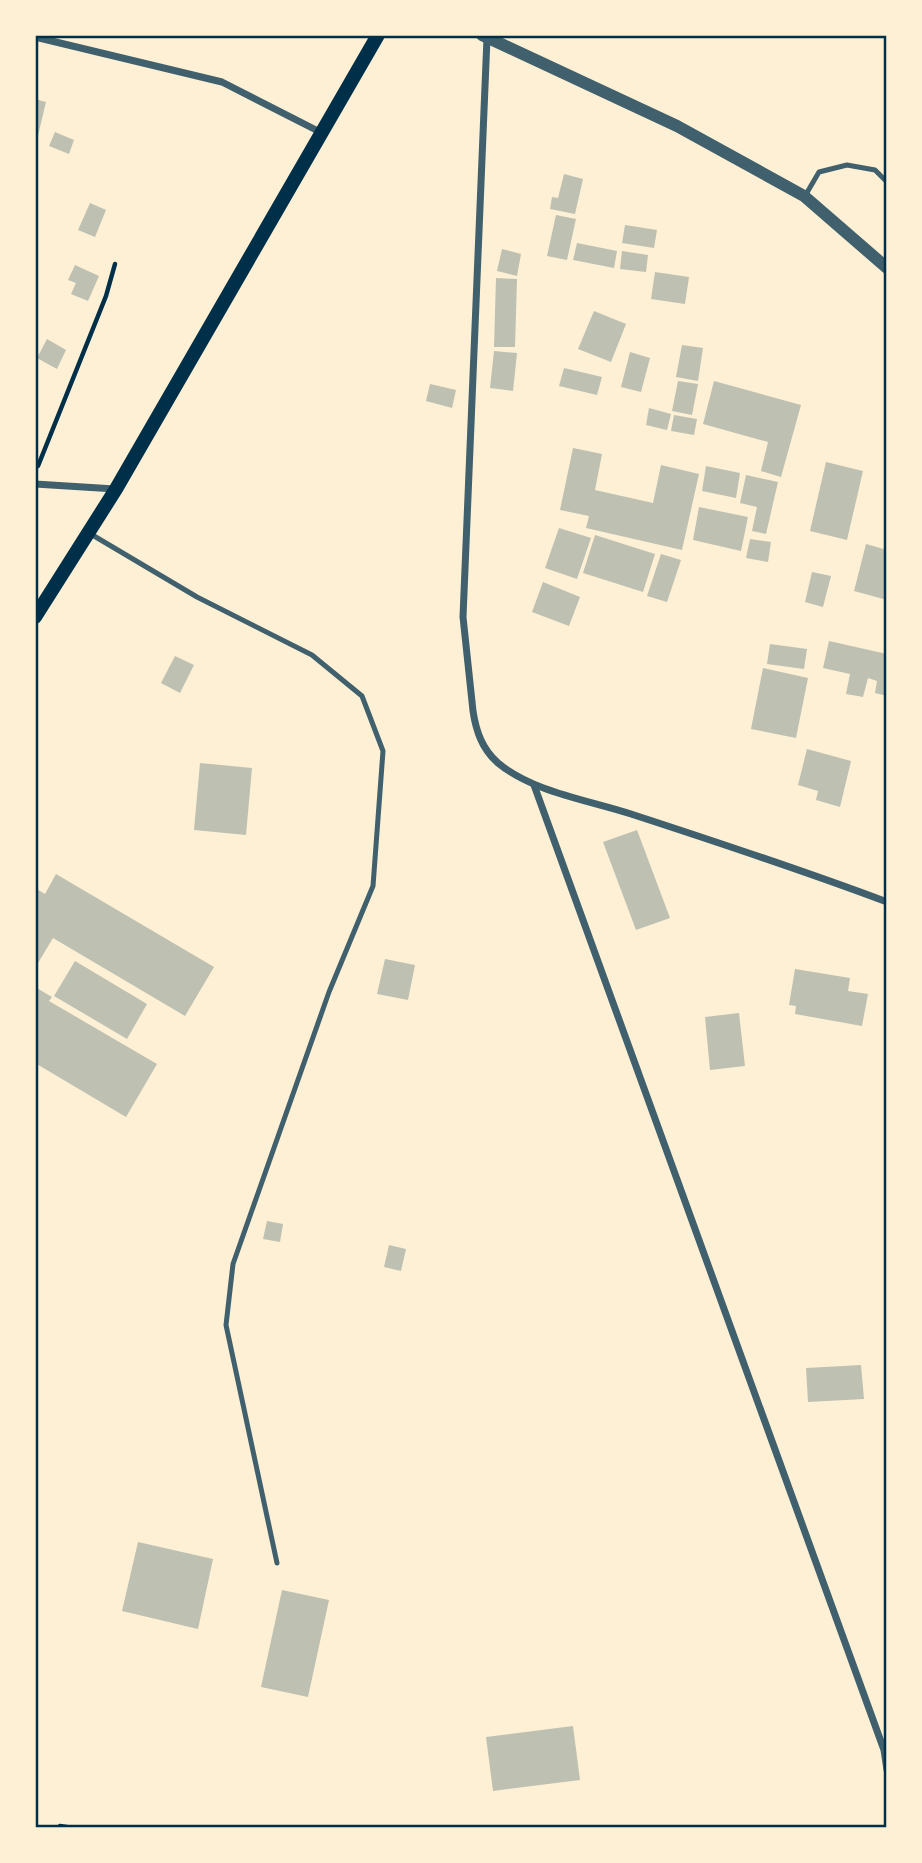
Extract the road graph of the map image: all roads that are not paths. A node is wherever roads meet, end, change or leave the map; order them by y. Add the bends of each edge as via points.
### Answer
1 (378, 35) edge
2 (484, 36) edge
3 (35, 37) edge
4 (322, 134) junction
5 (875, 170) junction
6 (887, 173) edge
7 (887, 182) edge
8 (804, 196) junction
9 (887, 268) edge
10 (35, 484) edge
11 (116, 489) junction
12 (89, 533) junction
13 (35, 617) edge
14 (534, 785) junction
15 (887, 902) edge
16 (277, 1563) dead end
17 (887, 1770) edge

1 - 4 main road
2 - 8 street via 677,127
2 - 14 street via 463,617 473,711 483,745 498,762
3 - 4 street via 222,82
4 - 11 main road
5 - 6 lane
5 - 7 lane
5 - 8 lane via 846,165 819,172
8 - 9 street
10 - 11 street
11 - 12 main road
12 - 13 main road
12 - 16 lane via 197,597 312,655 362,696 383,751 373,886 329,992 233,1264 226,1325
14 - 15 street via 806,871
14 - 17 street via 884,1750

